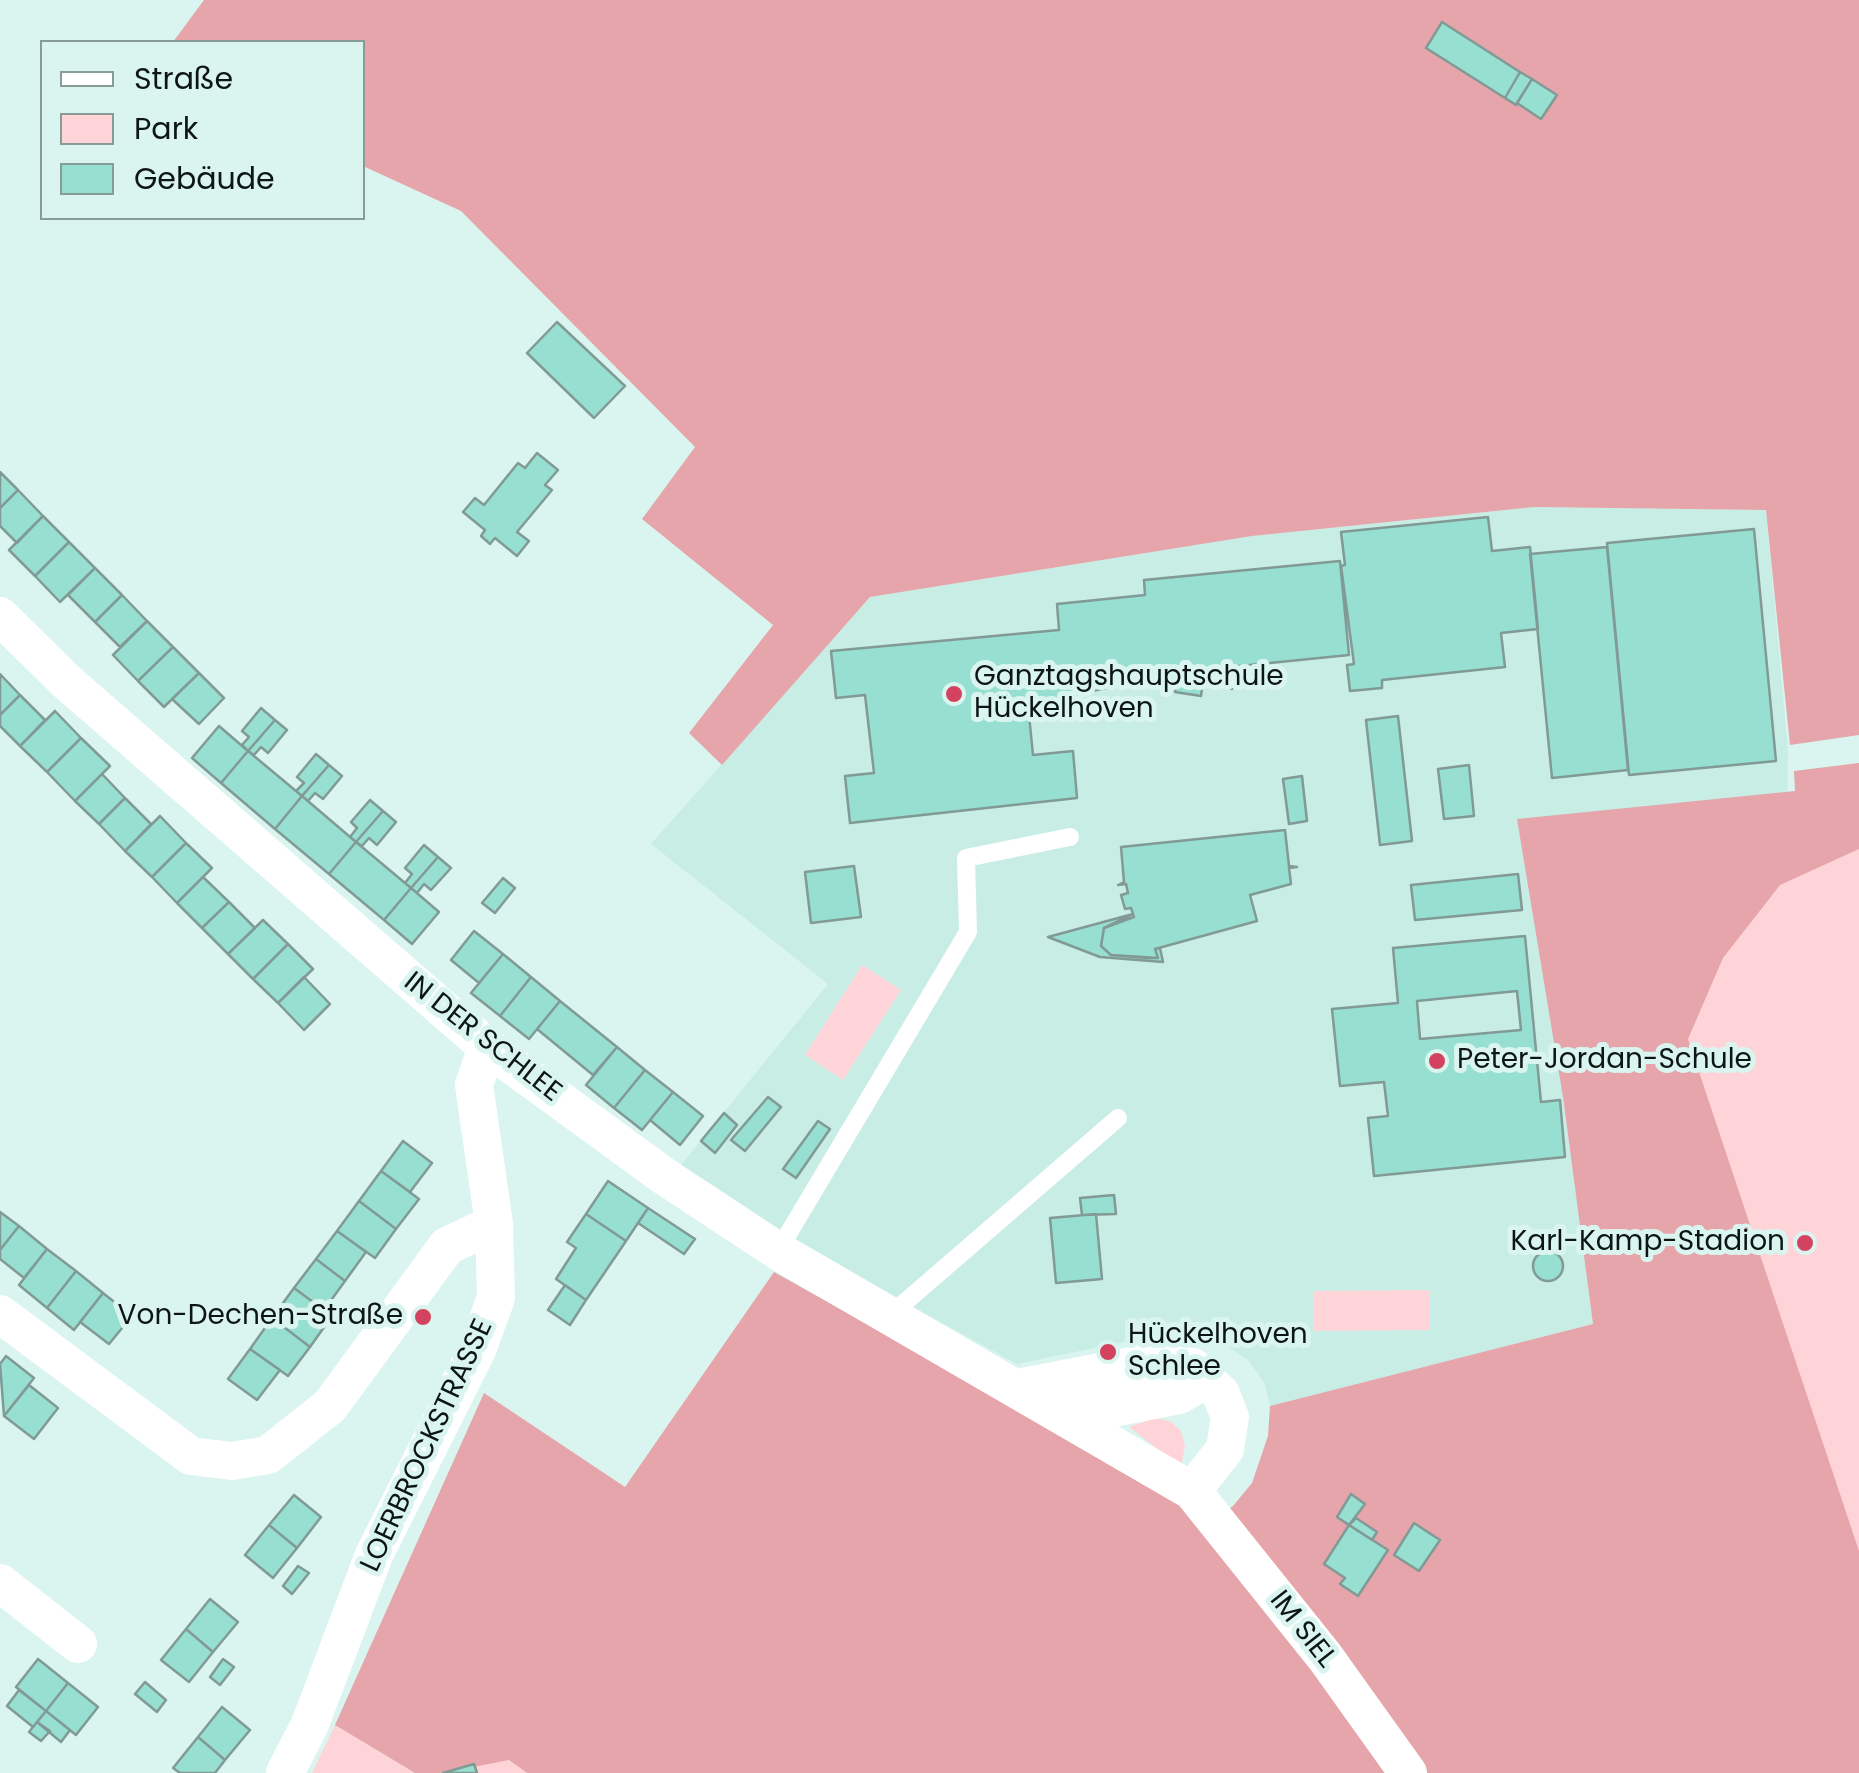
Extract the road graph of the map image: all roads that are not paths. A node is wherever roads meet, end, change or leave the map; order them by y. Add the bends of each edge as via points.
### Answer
1 (0, 616) edge
2 (1070, 837) dead end
3 (488, 1048) junction
4 (1118, 1118) dead end
5 (494, 1224) junction
6 (778, 1251) junction
7 (0, 1314) edge
8 (889, 1316) junction
9 (1207, 1379) junction
10 (1018, 1388) junction
11 (1067, 1417) junction
12 (1192, 1491) junction
13 (0, 1583) edge
14 (78, 1644) dead end
15 (285, 1773) edge
16 (1408, 1773) edge

1 - 3 street, IN DER SCHLEE
2 - 6 lane via 966,858 968,932
3 - 5 street, LOERBROCKSTRASSE via 474,1085
3 - 6 street, IN DER SCHLEE
4 - 8 lane
5 - 7 street via 447,1246 330,1406 268,1455 232,1461 192,1456
5 - 15 street, LOERBROCKSTRASSE via 496,1298 478,1350 374,1555
6 - 8 street, IN DER SCHLEE
8 - 10 street, IN DER SCHLEE
9 - 10 street via 1168,1359
9 - 11 street via 1179,1395
9 - 12 street via 1230,1417 1225,1449
10 - 11 street, IN DER SCHLEE
11 - 12 street, IN DER SCHLEE
12 - 16 street, IM SIEL
13 - 14 street

